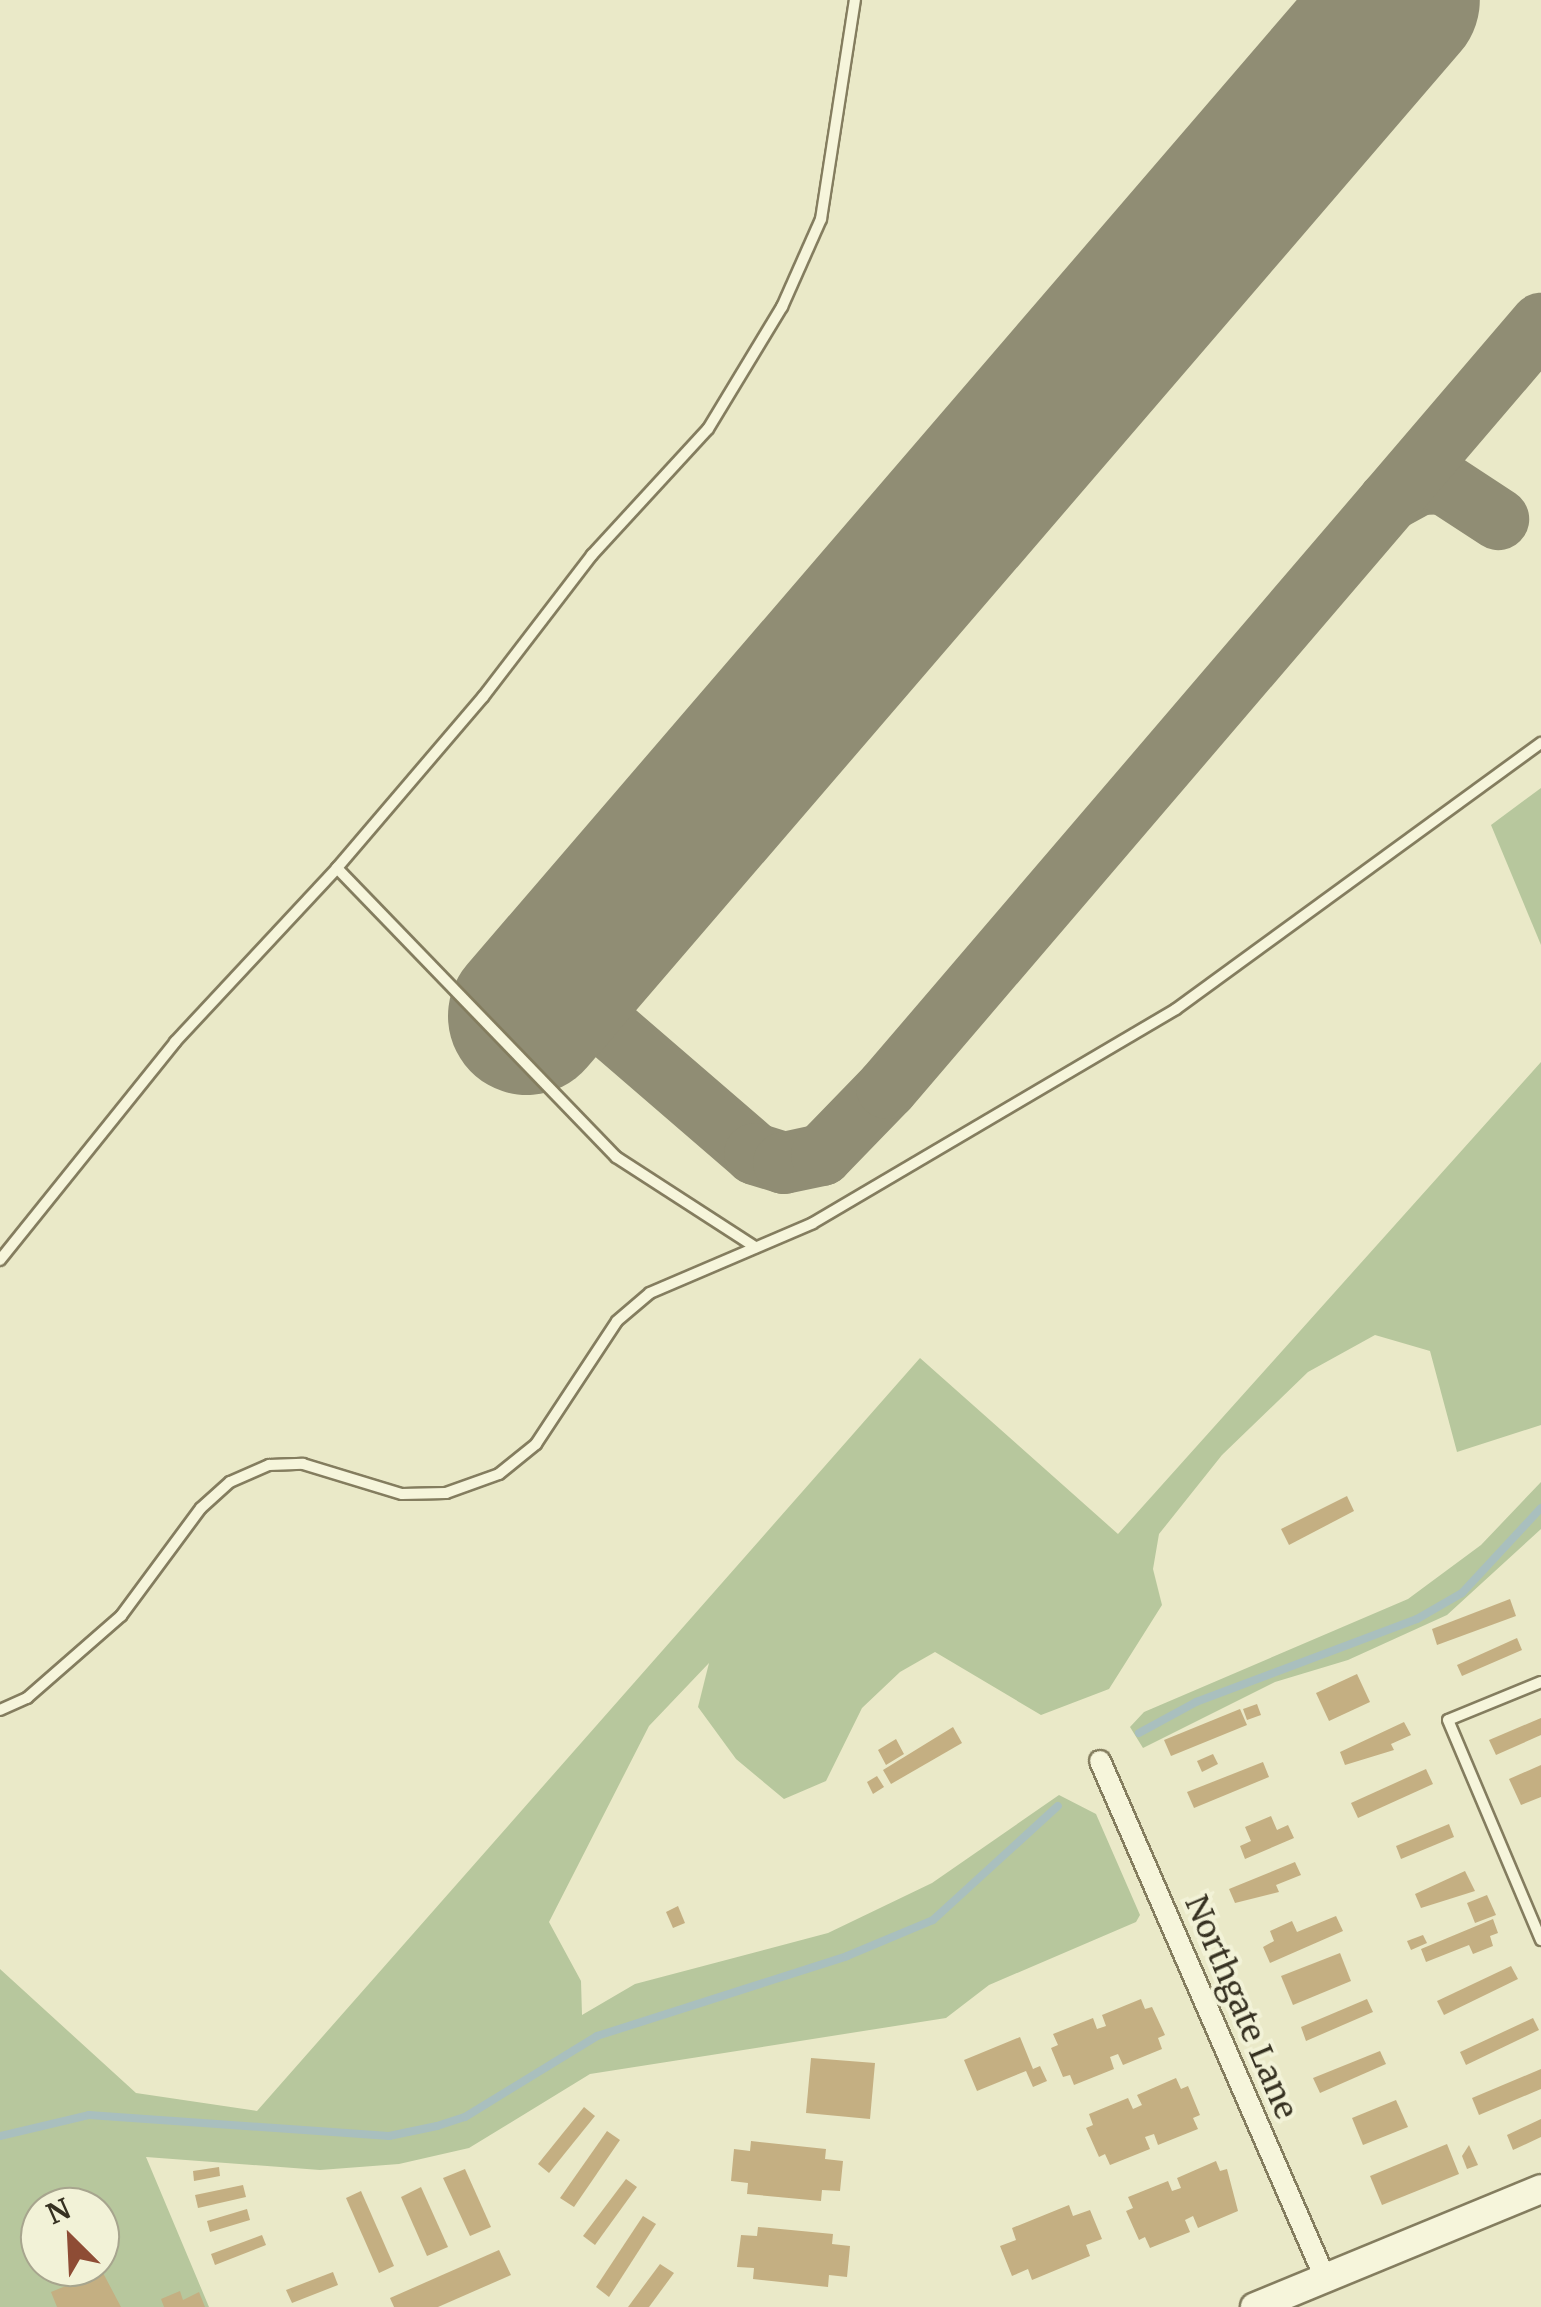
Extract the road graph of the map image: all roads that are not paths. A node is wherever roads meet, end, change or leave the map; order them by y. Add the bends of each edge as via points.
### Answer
1 (855, 0) edge
2 (1541, 743) edge
3 (337, 868) junction
4 (755, 1247) junction
5 (0, 1260) edge
6 (1541, 1682) edge
7 (0, 1710) edge
8 (1100, 1762) dead end
9 (1541, 1940) edge
10 (1541, 2189) edge
11 (1325, 2278) junction
12 (1255, 2307) edge

1 - 3 lane via 820,219 745,373 708,428 592,555 483,697
2 - 4 lane via 1176,1009 923,1162
3 - 4 lane via 616,1157
3 - 5 lane via 175,1042
4 - 7 lane via 650,1293 617,1322 564,1409 499,1474 431,1494 402,1494 304,1464 269,1464 230,1482 201,1508 121,1616 26,1698
6 - 9 lane via 1448,1720
8 - 11 street, Northgate Lane
10 - 11 main road
11 - 12 main road

